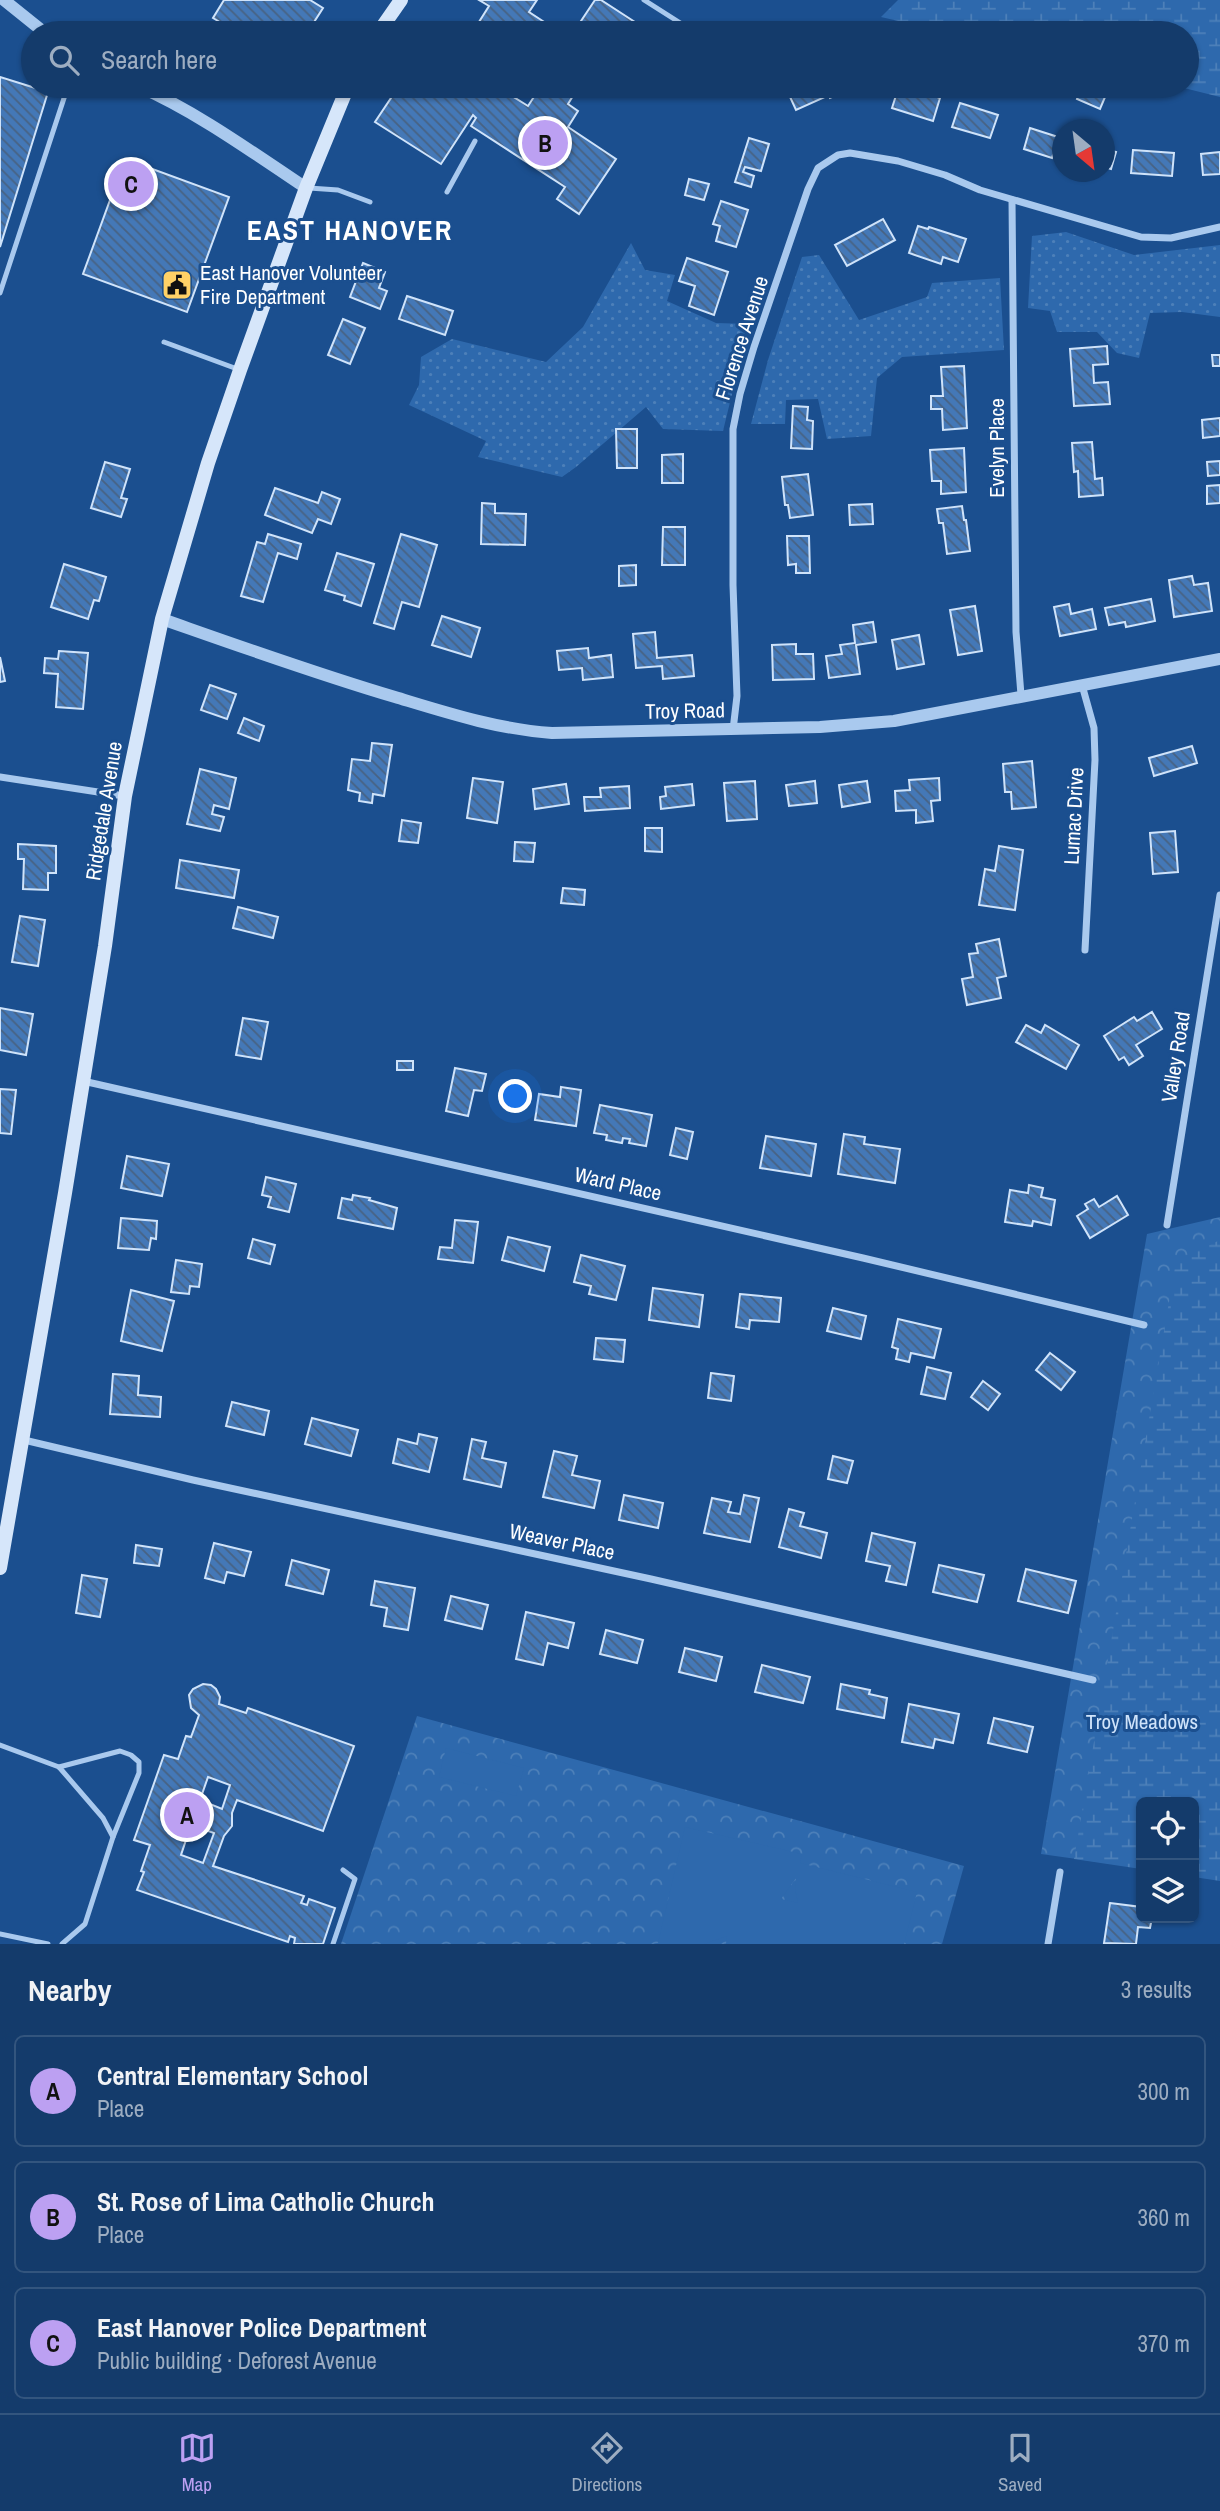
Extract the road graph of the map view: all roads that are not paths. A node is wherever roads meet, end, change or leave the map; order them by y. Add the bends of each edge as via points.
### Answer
1 (4, 0) edge
2 (401, 0) edge
3 (644, 0) edge
4 (31, 21) edge
5 (386, 21) edge
6 (677, 21) edge
7 (64, 98) edge
8 (163, 98) edge
9 (343, 98) edge
10 (475, 141) dead end
11 (306, 188) junction
12 (447, 192) dead end
13 (1012, 200) junction
14 (370, 202) dead end
15 (1220, 228) edge
16 (0, 293) edge
17 (164, 342) dead end
18 (240, 370) junction
19 (162, 619) junction
20 (1220, 659) edge
21 (1082, 684) junction
22 (1021, 695) junction
23 (733, 730) junction
24 (0, 777) edge
25 (125, 796) junction
26 (1220, 895) edge
27 (1085, 950) dead end
28 (82, 1081) junction
29 (1167, 1225) dead end
30 (1144, 1325) dead end
31 (24, 1440) junction
32 (0, 1568) edge
33 (1093, 1680) dead end
34 (0, 1745) edge
35 (59, 1767) junction
36 (113, 1837) junction
37 (343, 1870) dead end
38 (1060, 1872) dead end
39 (0, 1934) edge
40 (48, 1944) edge
41 (62, 1944) edge
42 (333, 1944) edge
43 (1048, 1944) edge

1 - 4 street
2 - 5 main road
3 - 6 lane
7 - 16 lane
8 - 11 street
9 - 11 main road, Ridgedale Avenue
10 - 12 lane
11 - 14 lane via 338,190
11 - 18 main road, Ridgedale Avenue
13 - 15 street, Florence Avenue via 1141,237 1171,238
13 - 22 street, Evelyn Place via 1016,632
13 - 23 street, Florence Avenue via 898,161 850,153 818,168 754,347 733,429 737,696
17 - 18 lane
18 - 19 main road, Ridgedale Avenue
19 - 23 street, Troy Road via 322,675 515,730
19 - 25 main road, Ridgedale Avenue
20 - 21 street, Troy Road
21 - 22 street, Troy Road
21 - 27 street, Lumac Drive via 1094,728 1095,760
22 - 23 street, Troy Road via 894,721
24 - 25 street
25 - 28 main road, Ridgedale Avenue
26 - 29 street, Valley Road
28 - 30 street, Ward Place
28 - 31 main road, Ridgedale Avenue
31 - 32 main road, Ridgedale Avenue
31 - 33 street, Weaver Place
34 - 35 lane
35 - 36 lane via 103,1818
35 - 36 lane via 120,1751 139,1762 139,1773
36 - 41 lane via 85,1924
37 - 42 lane via 355,1879
38 - 43 street
39 - 40 lane

